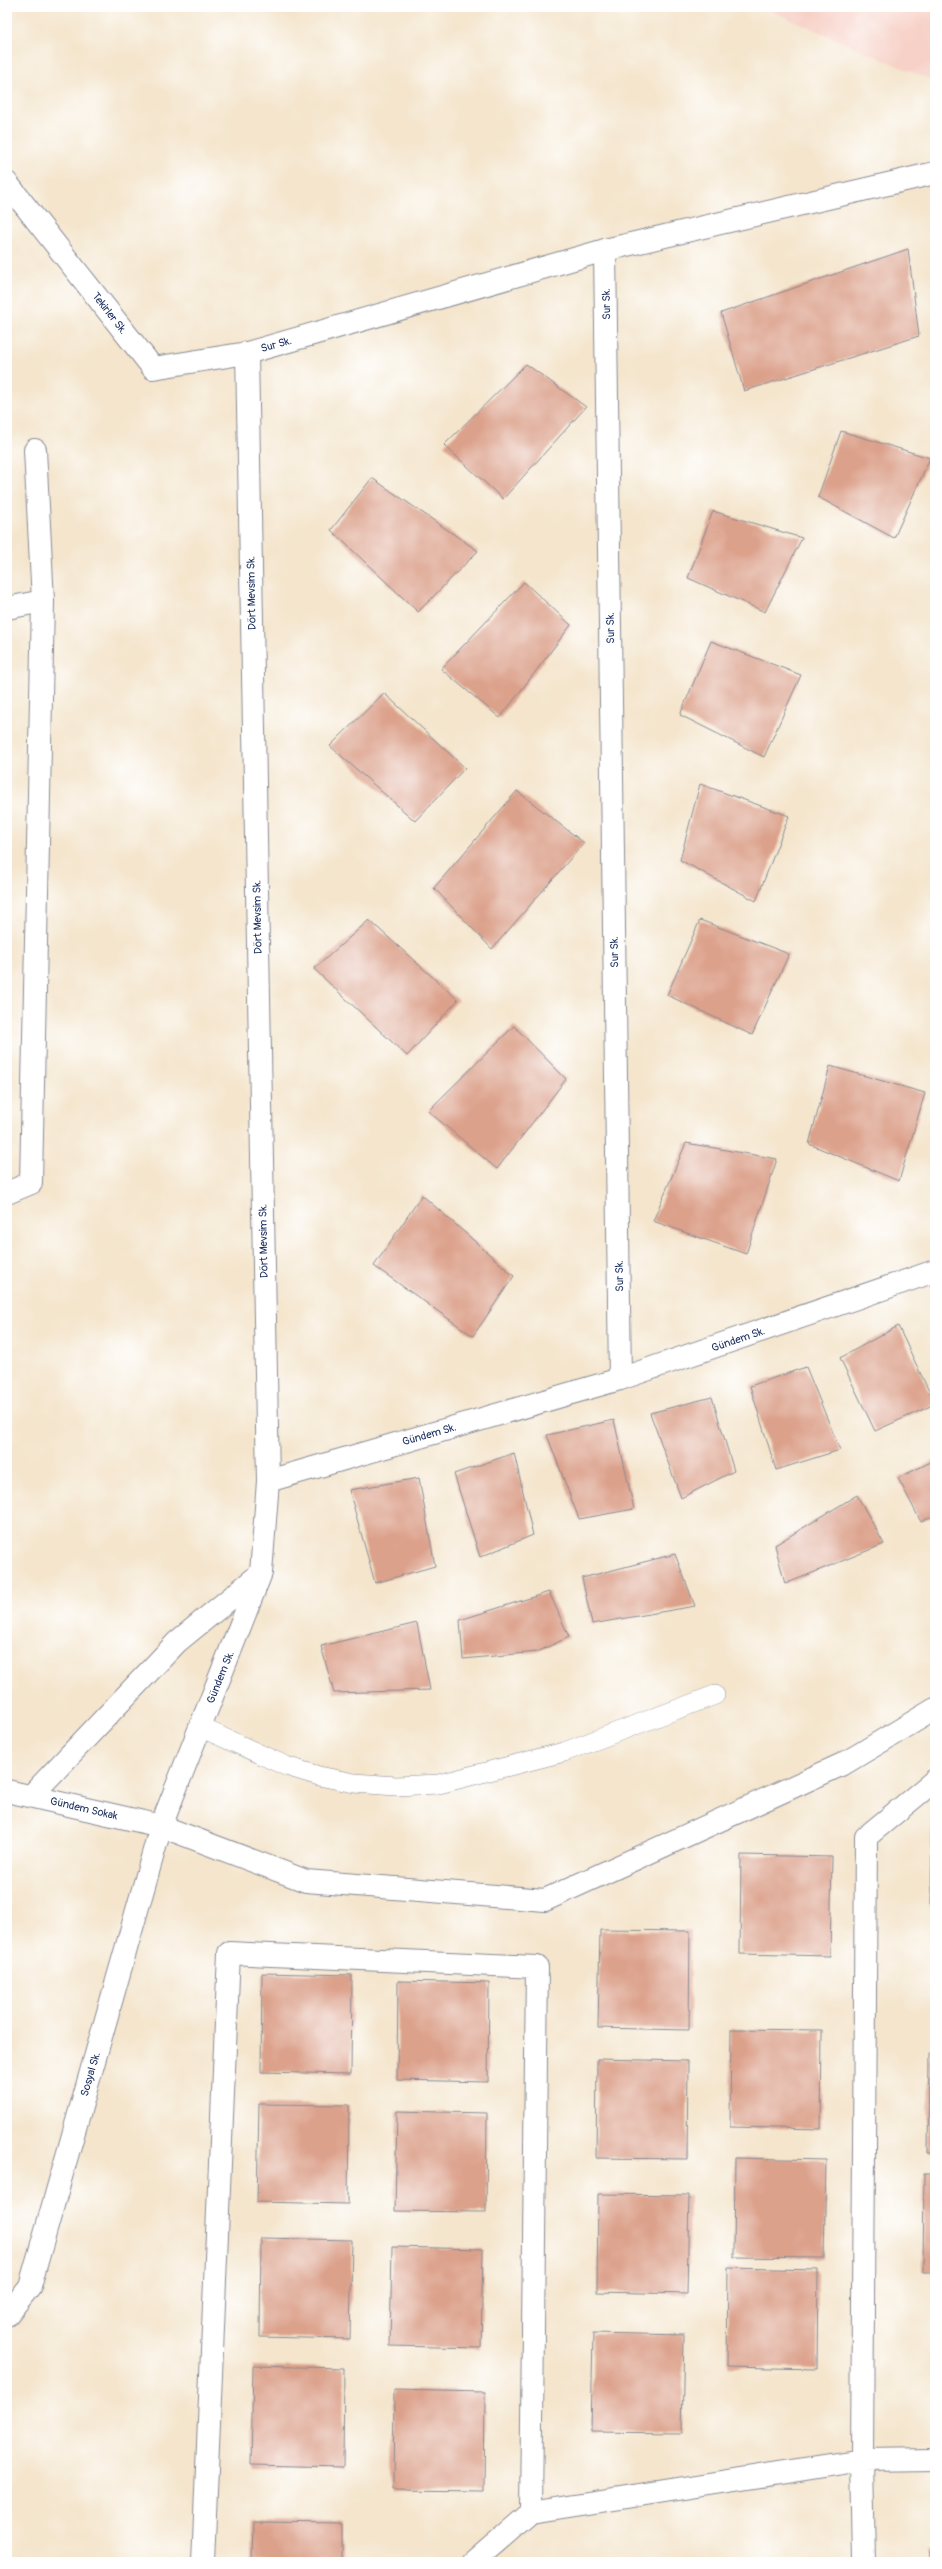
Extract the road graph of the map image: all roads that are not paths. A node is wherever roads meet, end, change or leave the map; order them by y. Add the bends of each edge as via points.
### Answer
1 (935, 173) edge
2 (7, 183) edge
3 (605, 250) junction
4 (246, 353) junction
5 (35, 450) dead end
6 (43, 601) junction
7 (7, 608) edge
8 (7, 1193) edge
9 (935, 1271) edge
10 (620, 1379) junction
11 (268, 1481) junction
12 (261, 1573) junction
13 (714, 1695) dead end
14 (935, 1709) edge
15 (200, 1727) junction
16 (935, 1780) edge
17 (7, 1791) edge
18 (31, 1796) junction
19 (161, 1826) junction
20 (7, 2315) edge
21 (862, 2460) junction
22 (935, 2460) edge
23 (531, 2512) junction
24 (203, 2562) edge
25 (473, 2562) edge
26 (864, 2562) edge

1 - 3 street
2 - 4 street, Tekirler Sk. via 154,368
3 - 4 street, Sur Sk.
3 - 10 street, Sur Sk.
4 - 11 street, Dört Mevsim Sk.
5 - 6 street
6 - 7 street
6 - 8 street via 31,1183
9 - 10 street, Gündem Sk.
10 - 11 street, Gündem Sk.
11 - 12 street, Gündem Sk.
12 - 15 street, Gündem Sk.
12 - 18 street via 177,1642
13 - 15 lane via 564,1752 439,1784 382,1785 354,1783 320,1776 286,1766
14 - 19 street, Gündem Sokak via 845,1763 545,1900 306,1881
15 - 19 street, Gündem Sk.
16 - 21 street via 866,1837
17 - 18 street, Gündem Sokak
18 - 19 street, Gündem Sokak
19 - 20 street, Sosyal Sk. via 30,2286
21 - 22 street
21 - 23 street
21 - 26 street
23 - 24 street via 537,1967 229,1953
23 - 25 street

